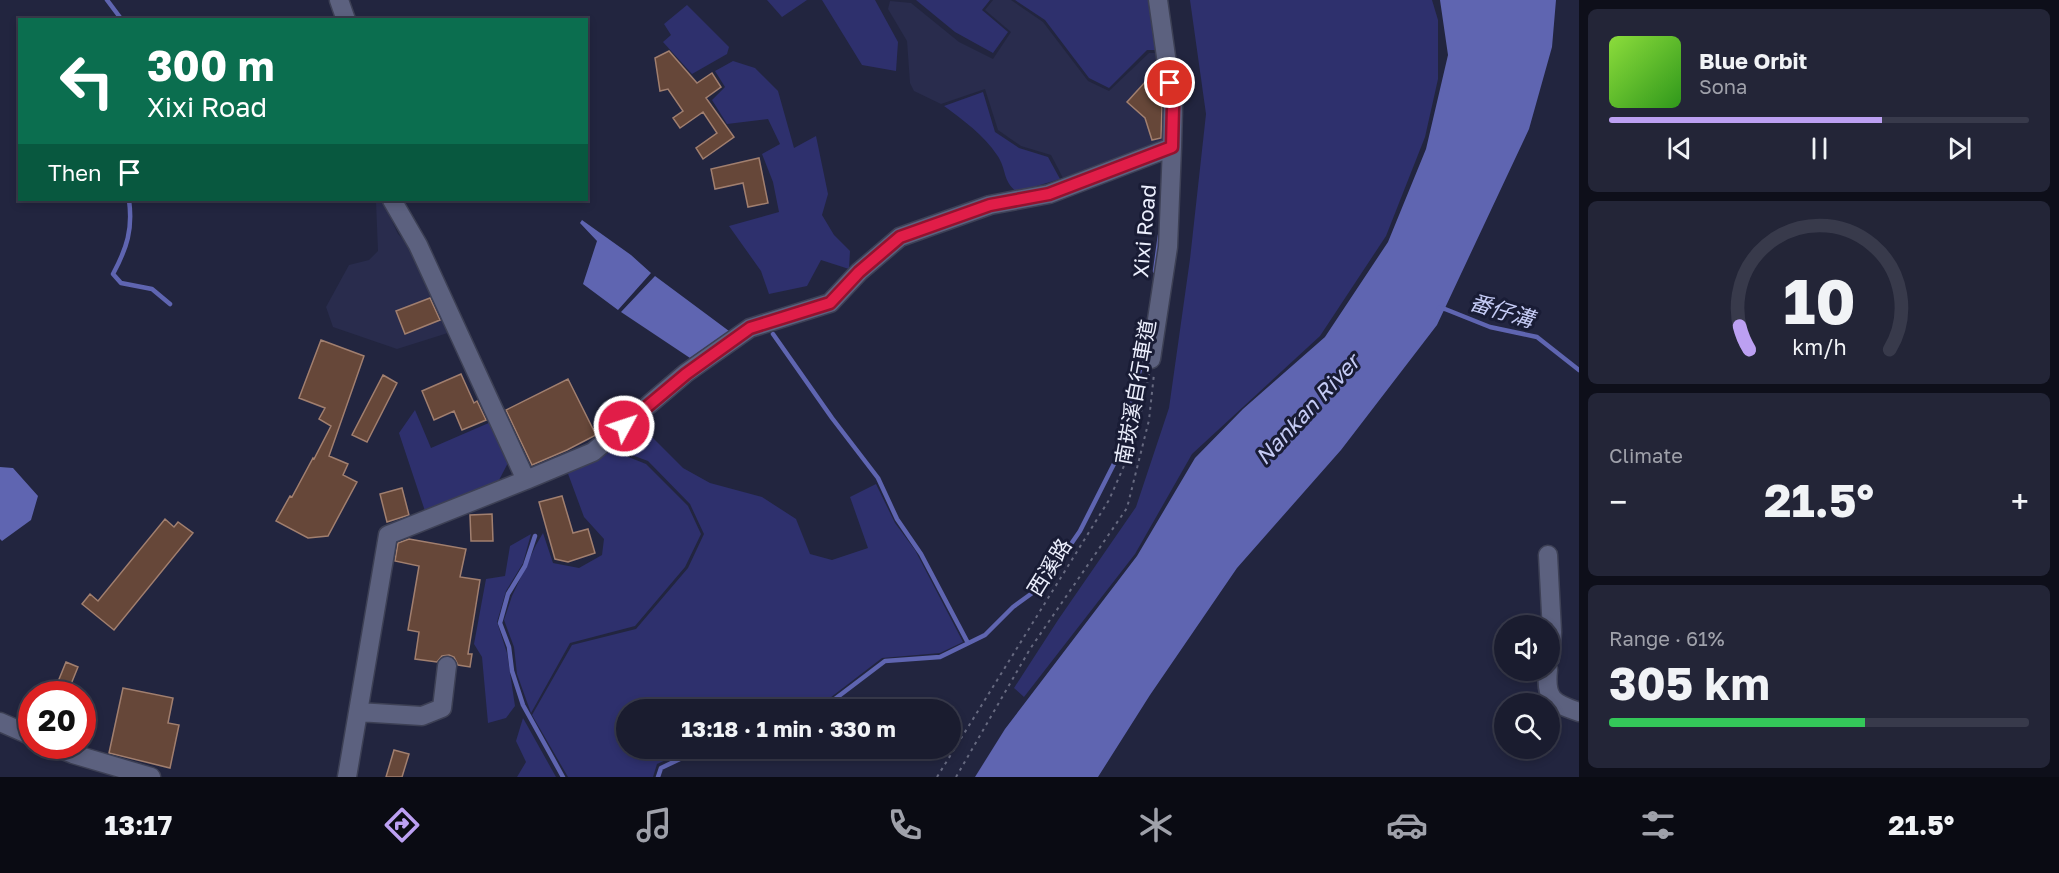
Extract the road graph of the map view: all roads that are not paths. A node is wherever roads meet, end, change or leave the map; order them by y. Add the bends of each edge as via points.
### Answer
1 (339, 0) edge
2 (1158, 0) edge
3 (345, 18) edge
4 (1172, 147) junction
5 (393, 201) edge
6 (1153, 364) road end
7 (526, 480) junction
8 (1548, 555) dead end
9 (1551, 615) edge
10 (447, 666) dead end
11 (1547, 681) edge
12 (358, 712) junction
13 (1579, 712) edge
14 (0, 722) edge
15 (18, 730) edge
16 (90, 759) edge
17 (152, 777) edge
18 (347, 777) edge

1 - 3 street
2 - 4 street, Xixi Road via 1173,106
4 - 6 street, Xixi Road via 1168,247
4 - 7 street via 1049,194 990,205 900,237 830,303 750,328 686,374 593,452
5 - 7 street via 418,245
7 - 12 street via 388,535
8 - 9 street
10 - 12 street via 442,708 422,716
11 - 13 street via 1546,689 1558,705
12 - 18 street
14 - 15 street
16 - 17 street

